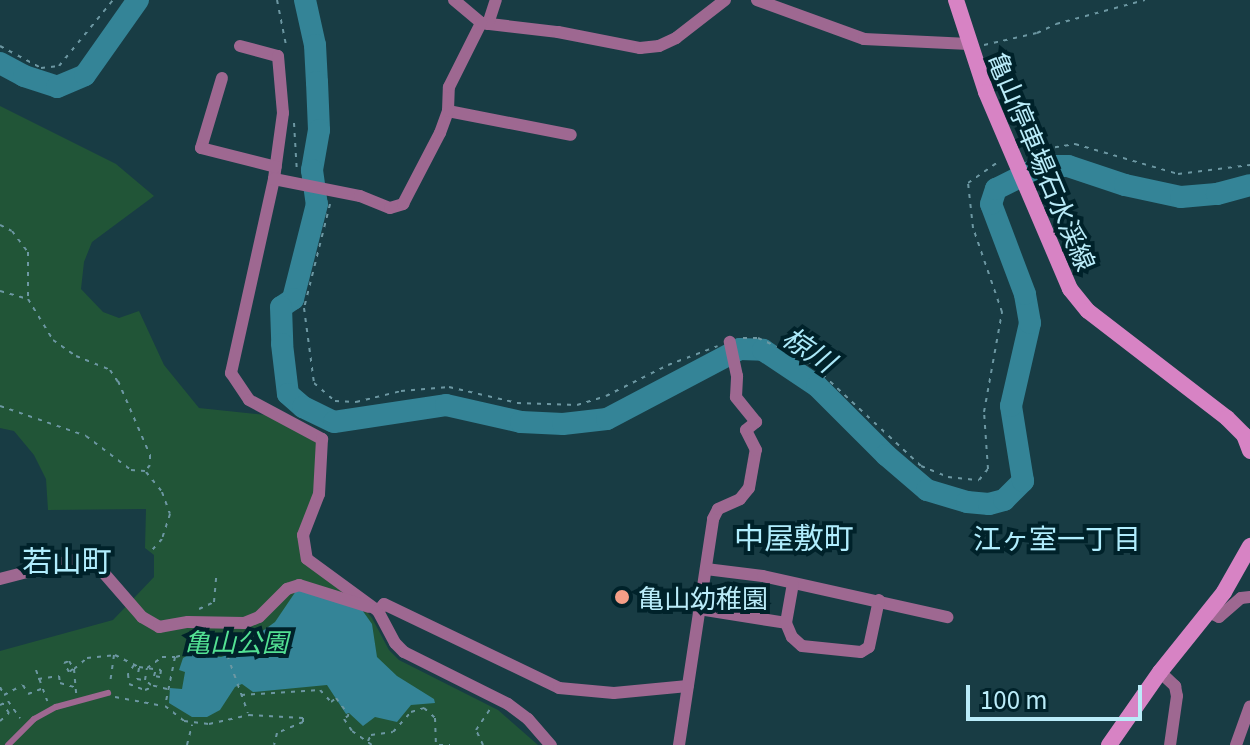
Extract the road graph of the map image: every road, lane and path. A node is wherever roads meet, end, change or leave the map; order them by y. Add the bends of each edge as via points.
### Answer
1 (113, 0) edge
2 (454, 0) edge
3 (496, 0) edge
4 (725, 0) edge
5 (757, 0) edge
6 (956, 0) edge
7 (1145, 0) edge
8 (485, 23) junction
9 (969, 44) junction
10 (0, 46) edge
11 (240, 46) dead end
12 (993, 72) dead end
13 (222, 78) dead end
14 (448, 111) junction
15 (571, 135) dead end
16 (1046, 146) junction
17 (1014, 156) dead end
18 (1000, 161) dead end
19 (1250, 165) edge
20 (275, 173) junction
21 (333, 189) junction
22 (0, 225) edge
23 (0, 291) edge
24 (28, 299) junction
25 (730, 342) junction
26 (0, 406) edge
27 (1250, 451) edge
28 (145, 471) junction
29 (1250, 546) edge
30 (152, 550) dead end
31 (706, 569) junction
32 (216, 577) dead end
33 (0, 579) edge
34 (793, 585) junction
35 (1250, 597) edge
36 (879, 600) junction
37 (375, 609) junction
38 (699, 609) junction
39 (1208, 612) junction
40 (947, 617) dead end
41 (194, 622) junction
42 (244, 623) junction
43 (786, 623) junction
44 (225, 648) junction
45 (114, 655) junction
46 (175, 657) junction
47 (135, 664) junction
48 (139, 667) junction
49 (147, 668) junction
50 (156, 669) dead end
51 (36, 670) dead end
52 (1160, 672) junction
53 (38, 679) junction
54 (145, 680) junction
55 (155, 686) junction
56 (688, 686) junction
57 (0, 687) edge
58 (75, 687) junction
59 (41, 689) junction
60 (167, 689) junction
61 (108, 693) junction
62 (241, 694) junction
63 (4, 695) junction
64 (76, 700) junction
65 (8, 701) junction
66 (495, 703) dead end
67 (1, 704) edge
68 (165, 706) junction
69 (1250, 706) edge
70 (53, 709) junction
71 (249, 715) junction
72 (0, 721) edge
73 (192, 724) junction
74 (26, 727) junction
75 (367, 743) junction
76 (8, 745) edge
77 (187, 745) edge
78 (274, 745) edge
79 (372, 745) edge
80 (437, 745) edge
81 (450, 745) edge
82 (483, 745) edge
83 (551, 745) edge
84 (679, 745) edge
85 (1109, 745) edge
86 (1170, 745) edge
87 (1236, 745) edge

1 - 10 path via 59,66 41,68
2 - 8 street
3 - 8 street
4 - 8 street via 676,38 650,47
5 - 9 street via 864,39
6 - 9 main road, 亀山停車場石水渓線
7 - 9 path via 1037,33
8 - 14 street via 449,87
9 - 27 main road, 亀山停車場石水渓線 via 1070,289 1088,311 1227,418 1244,435
11 - 20 street via 274,53 280,61 283,113
12 - 16 path via 1015,95
13 - 20 street via 201,148
14 - 15 street
14 - 21 street via 403,204 390,208
16 - 17 path
16 - 19 path via 1075,144 1178,174
18 - 25 path via 968,183 973,228 1002,312 984,412 988,469 979,480 948,477 921,466 822,372 791,351 758,338
20 - 21 street
20 - 37 street via 231,373 249,400 322,439 319,494 304,526 304,551 312,565
21 - 25 path via 304,308 314,383 335,401 449,387 517,403 577,405
22 - 24 path via 12,231 28,252
23 - 24 path
24 - 28 path via 53,340 110,370 118,381 150,455
25 - 31 street via 736,397 756,422 746,430 756,450 749,488 740,499 718,509 713,519
26 - 28 path via 86,436 131,470
28 - 30 path via 162,492 170,514 162,539
29 - 39 main road
31 - 34 street
31 - 38 street
32 - 41 path via 214,602 194,612
33 - 41 street via 89,556 142,617 159,627
34 - 36 street
34 - 43 street
35 - 39 street via 1241,598 1219,617
36 - 40 street
36 - 43 street via 869,647 861,652 802,646
37 - 42 street via 299,585
37 - 56 street via 384,604 559,688 614,693
37 - 83 street via 404,652 508,704
38 - 43 street
38 - 56 street
39 - 52 main road
41 - 42 street
42 - 44 path
44 - 46 path via 206,647
44 - 62 path
45 - 47 path
45 - 58 path via 87,658 74,669
45 - 61 path
46 - 49 path via 162,657
46 - 60 path
47 - 48 path
47 - 55 path via 129,684 145,690
48 - 49 path
48 - 54 path via 137,679
49 - 50 path
49 - 54 path
51 - 53 path
52 - 85 main road
52 - 86 street via 1175,686 1177,696
53 - 58 path via 59,676 60,683
53 - 59 path
54 - 55 path
55 - 60 path
56 - 84 street
57 - 63 path
58 - 64 path
59 - 63 path via 28,694 23,685
59 - 70 path
60 - 68 path
61 - 64 lane
61 - 68 path via 122,701
62 - 71 path
62 - 75 path via 320,690 331,702 336,698 349,715 344,719 352,731
63 - 65 path
64 - 70 lane
65 - 67 path
65 - 74 path
66 - 82 path via 476,730
67 - 72 path via 9,713
68 - 73 path
69 - 87 street
70 - 74 lane
71 - 73 path
71 - 78 path via 303,718 277,733
73 - 77 path
74 - 76 lane
75 - 79 path
75 - 80 path via 371,735 393,732 411,712 424,708 435,718
80 - 81 path

